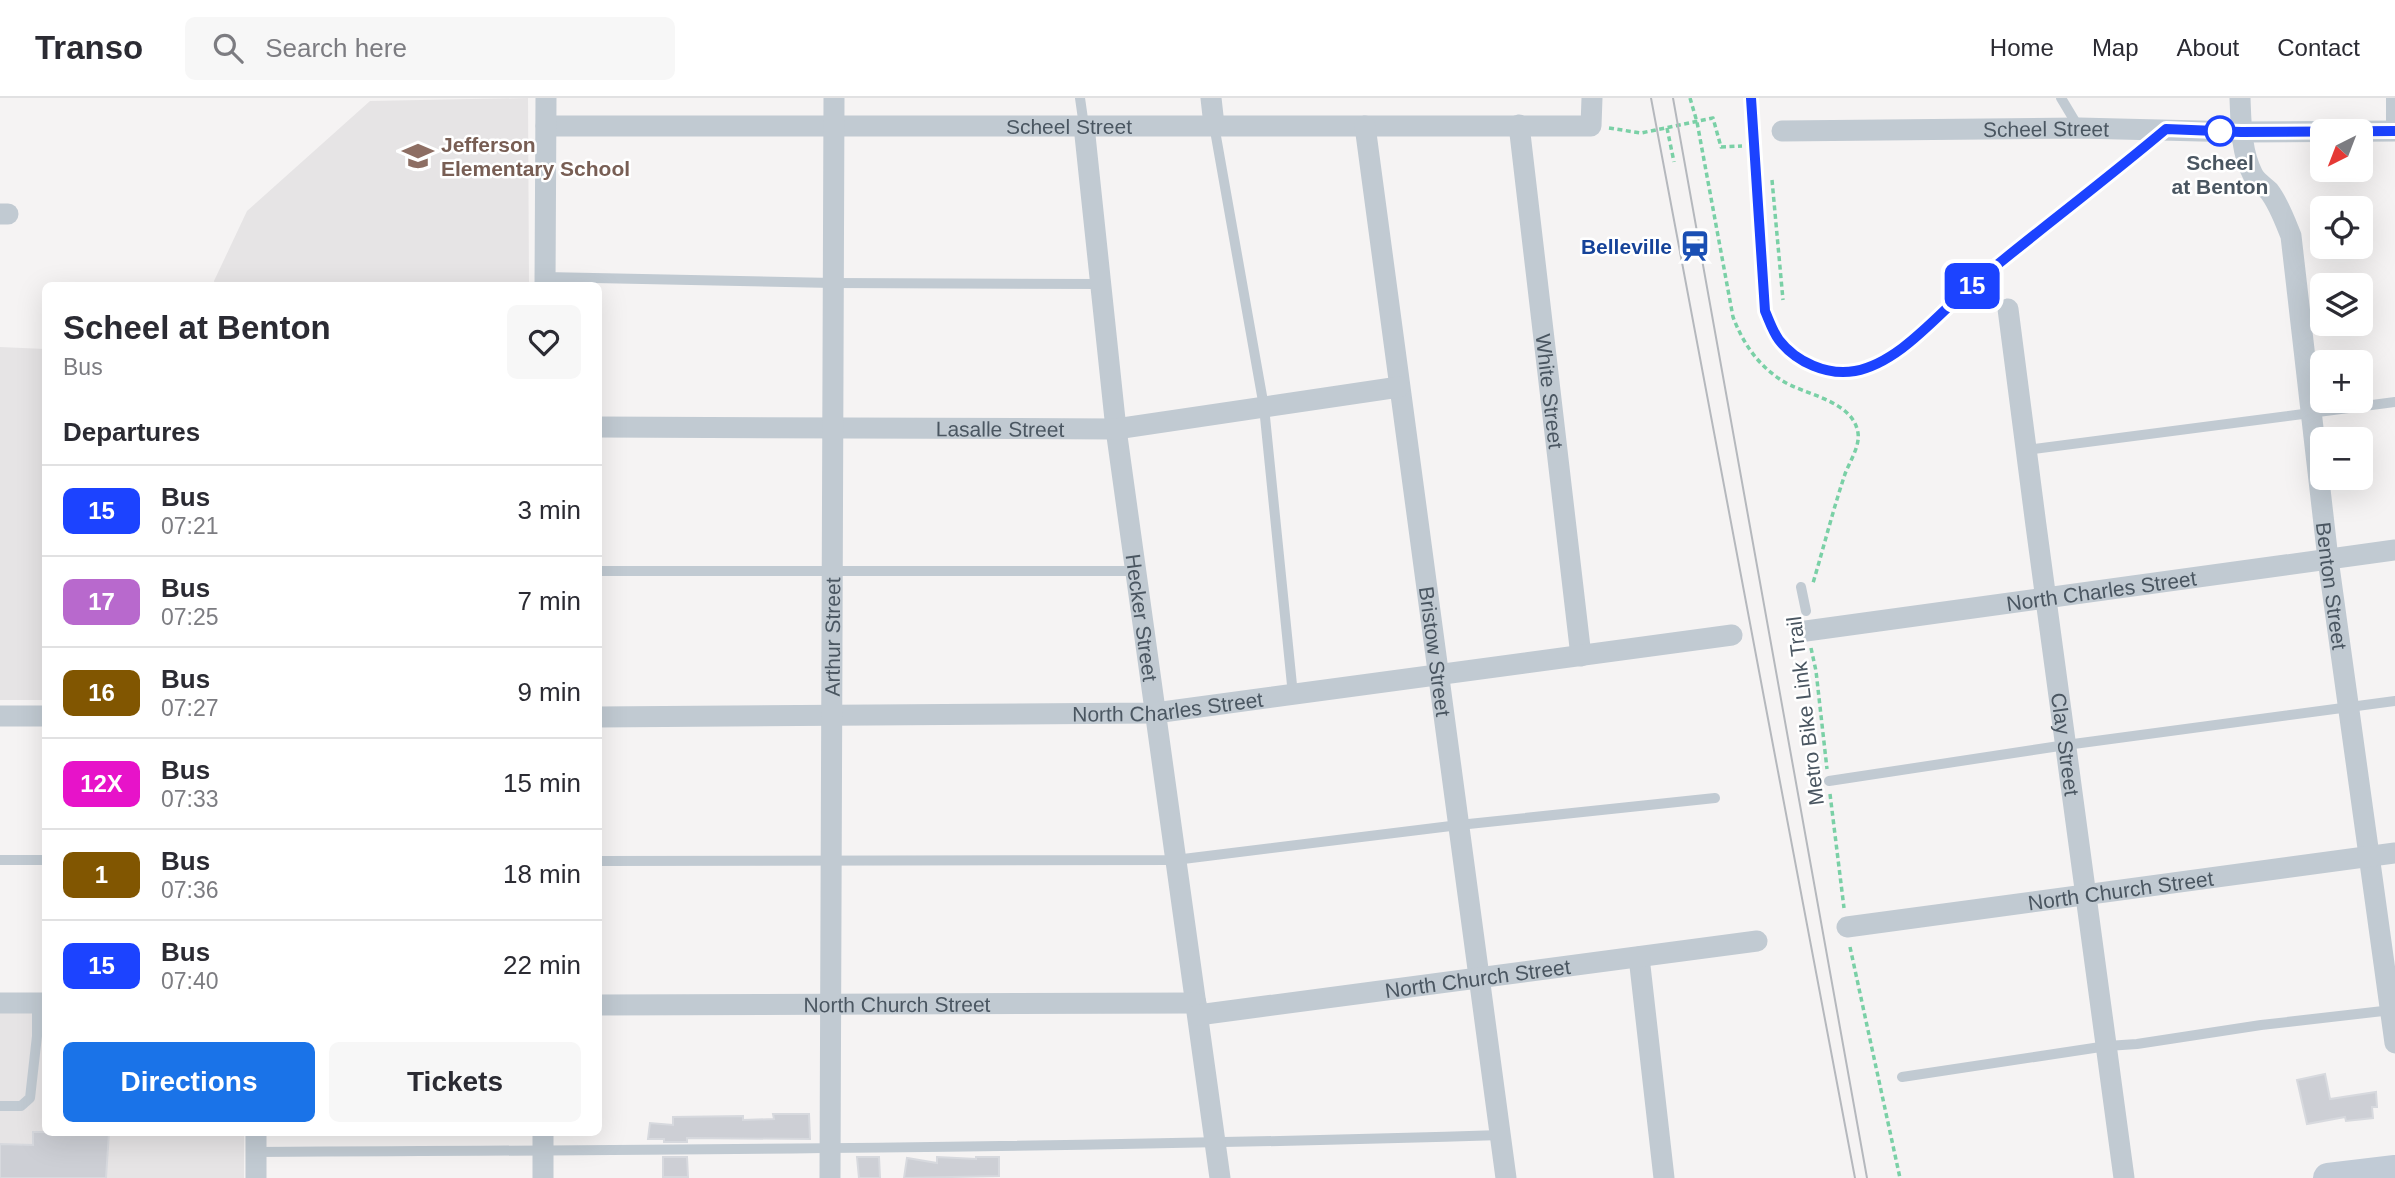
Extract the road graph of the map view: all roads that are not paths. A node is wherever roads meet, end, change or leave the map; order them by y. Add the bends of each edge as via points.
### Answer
1 (546, 98) edge
2 (834, 98) edge
3 (1080, 98) edge
4 (1211, 98) edge
5 (1592, 98) edge
6 (1751, 98) edge
7 (2061, 98) edge
8 (2240, 98) edge
9 (2391, 98) edge
10 (1214, 125) junction
11 (1519, 125) junction
12 (546, 126) junction
13 (834, 126) junction
14 (1084, 126) junction
15 (1365, 126) junction
16 (2078, 128) junction
17 (2166, 129) junction
18 (1782, 131) dead end
19 (2393, 131) edge
20 (2241, 132) junction
21 (545, 281) edge
22 (833, 283) junction
23 (1101, 284) junction
24 (2008, 309) dead end
25 (1399, 387) junction
26 (2395, 402) edge
27 (1264, 407) junction
28 (2312, 414) junction
29 (602, 427) edge
30 (833, 429) junction
31 (1116, 429) junction
32 (2026, 450) junction
33 (2395, 550) edge
34 (2328, 559) junction
35 (832, 571) junction
36 (1136, 571) junction
37 (602, 572) edge
38 (1801, 587) dead end
39 (2044, 597) junction
40 (1806, 621) joint
41 (1732, 635) dead end
42 (1581, 656) junction
43 (1439, 675) junction
44 (1293, 695) junction
45 (2395, 701) edge
46 (2349, 706) junction
47 (1155, 713) junction
48 (832, 715) junction
49 (0, 716) edge
50 (42, 716) edge
51 (602, 717) edge
52 (2066, 745) junction
53 (1829, 781) road end
54 (1714, 798) dead end
55 (1459, 825) junction
56 (2395, 853) edge
57 (2370, 856) junction
58 (0, 860) edge
59 (42, 860) edge
60 (831, 860) junction
61 (1175, 860) junction
62 (602, 861) edge
63 (2088, 896) junction
64 (1847, 927) road end
65 (1757, 941) dead end
66 (1639, 957) junction
67 (1480, 979) junction
68 (0, 1003) edge
69 (41, 1003) edge
70 (830, 1003) junction
71 (602, 1005) edge
72 (1197, 1009) junction
73 (2393, 1010) edge
74 (2395, 1043) edge
75 (2107, 1046) junction
76 (40, 1051) edge
77 (1902, 1077) dead end
78 (0, 1106) edge
79 (1501, 1135) junction
80 (543, 1141) edge
81 (256, 1142) edge
82 (1215, 1144) junction
83 (830, 1149) junction
84 (2395, 1170) edge
85 (256, 1178) edge
86 (542, 1178) edge
87 (830, 1178) edge
88 (1220, 1178) edge
89 (1506, 1178) edge
90 (1664, 1178) edge
91 (2124, 1178) edge
92 (2328, 1178) edge

1 - 12 street
2 - 13 street, Arthur Street
3 - 14 lane, Hecker Street
4 - 10 street
5 - 11 street, Scheel Street via 1591,126
6 - 17 lane via 1765,311 1779,340 1802,360 1826,371 1854,371 1897,353 1970,287
7 - 16 lane
8 - 20 street, Benton Street
9 - 19 lane
10 - 14 street, Scheel Street
10 - 15 street, Scheel Street
10 - 27 lane
11 - 15 street, Scheel Street
11 - 42 street, White Street
12 - 13 street, Scheel Street
12 - 21 street
13 - 14 street, Scheel Street
13 - 22 street, Arthur Street
14 - 23 street, Hecker Street
15 - 25 street, Bristow Street
16 - 17 street, Scheel Street
16 - 18 street, Scheel Street
17 - 20 street, Scheel Street
19 - 20 street, Scheel Street
20 - 28 street, Benton Street via 2254,178 2269,192 2291,236
21 - 22 lane
22 - 23 lane
22 - 30 street, Arthur Street
23 - 31 street, Hecker Street
24 - 32 street, Clay Street
25 - 27 street, Lasalle Street
25 - 43 street, Bristow Street
26 - 28 lane
27 - 31 street, Lasalle Street
27 - 44 lane
28 - 32 lane
28 - 34 street, Benton Street
29 - 30 street, Lasalle Street
30 - 31 street, Lasalle Street
30 - 35 street, Arthur Street
31 - 36 street, Hecker Street
32 - 39 street, Clay Street
33 - 34 street, North Charles Street
34 - 39 street, North Charles Street
34 - 46 street, Benton Street
35 - 36 lane
35 - 37 lane
35 - 48 street, Arthur Street
36 - 47 street, Hecker Street
38 - 40 lane
39 - 40 street, North Charles Street
39 - 52 street, Clay Street
41 - 42 street, North Charles Street
42 - 43 street, North Charles Street
43 - 44 street, North Charles Street
43 - 55 street, Bristow Street
44 - 47 street, North Charles Street
45 - 46 lane
46 - 52 lane
46 - 57 street, Benton Street
47 - 48 street, North Charles Street
47 - 61 street, Hecker Street
48 - 51 street, North Charles Street
48 - 60 street, Arthur Street
49 - 50 street
52 - 53 lane
52 - 63 street, Clay Street
54 - 55 lane
55 - 61 lane
55 - 67 street, Bristow Street
56 - 57 street, North Church Street
57 - 63 street, North Church Street
57 - 73 street, Benton Street
58 - 59 lane
60 - 61 lane
60 - 62 lane
60 - 70 street, Arthur Street
61 - 72 street, Hecker Street
63 - 64 street, North Church Street
63 - 75 street, Clay Street
65 - 66 street, North Church Street
66 - 67 street, North Church Street
66 - 90 street
67 - 72 street, North Church Street
67 - 79 street, Bristow Street
68 - 69 street
69 - 76 lane
70 - 71 street, North Church Street
70 - 72 street, North Church Street
70 - 83 street, Arthur Street
72 - 82 street, Hecker Street
73 - 74 street, Benton Street
73 - 75 lane
75 - 77 lane
75 - 91 street, Clay Street
76 - 78 lane via 30,1098 21,1106
79 - 82 lane
79 - 89 street, Bristow Street
80 - 81 lane
80 - 83 lane
80 - 86 street
81 - 85 street
82 - 83 lane
82 - 88 street, Hecker Street
83 - 87 street, Arthur Street
84 - 92 main road

